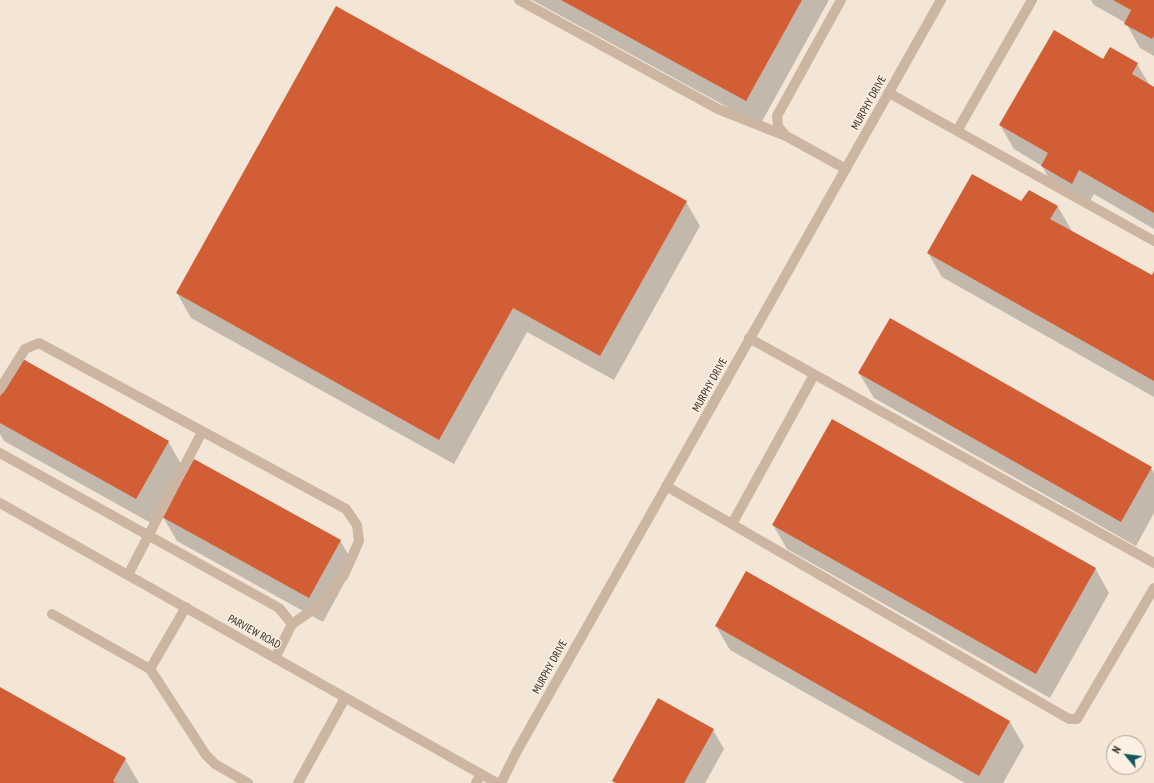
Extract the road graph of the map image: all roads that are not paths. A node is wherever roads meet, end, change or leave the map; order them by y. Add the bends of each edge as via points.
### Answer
1 (519, 0) edge
2 (841, 0) edge
3 (941, 0) edge
4 (1032, 0) edge
5 (889, 93) junction
6 (957, 131) junction
7 (786, 136) junction
8 (846, 169) junction
9 (1154, 241) edge
10 (750, 338) junction
11 (814, 375) junction
12 (0, 389) edge
13 (202, 432) junction
14 (0, 453) edge
15 (666, 486) junction
16 (0, 503) edge
17 (732, 524) junction
18 (147, 536) junction
19 (1154, 563) edge
20 (128, 575) junction
21 (1154, 588) edge
22 (186, 607) junction
23 (52, 614) dead end
24 (292, 624) junction
25 (275, 658) junction
26 (150, 669) junction
27 (346, 698) junction
28 (481, 774) junction
29 (248, 783) edge
30 (298, 783) edge
31 (476, 783) edge
32 (497, 783) edge
33 (501, 783) edge

1 - 7 street via 718,109
2 - 7 street via 777,116 778,126
3 - 5 street, MURPHY DRIVE
4 - 6 street
5 - 6 street
5 - 8 street, MURPHY DRIVE
6 - 9 street
7 - 8 street
8 - 10 street, MURPHY DRIVE
10 - 11 street
10 - 15 street, MURPHY DRIVE
11 - 17 street
11 - 19 street
12 - 13 street via 25,349 39,343
13 - 18 street
13 - 24 street via 346,509 357,525 358,541 344,575 317,606
14 - 18 street
15 - 17 street
15 - 33 street, MURPHY DRIVE
16 - 20 street, PARVIEW ROAD
17 - 21 street via 1069,719 1077,719
18 - 20 street
18 - 24 street via 278,608
20 - 22 street, PARVIEW ROAD
22 - 25 street, PARVIEW ROAD
22 - 26 street
23 - 26 street
24 - 25 street
25 - 27 street, PARVIEW ROAD
26 - 29 street via 206,755 215,764
27 - 28 street, PARVIEW ROAD
27 - 30 street
28 - 31 street
28 - 32 street, PARVIEW ROAD

